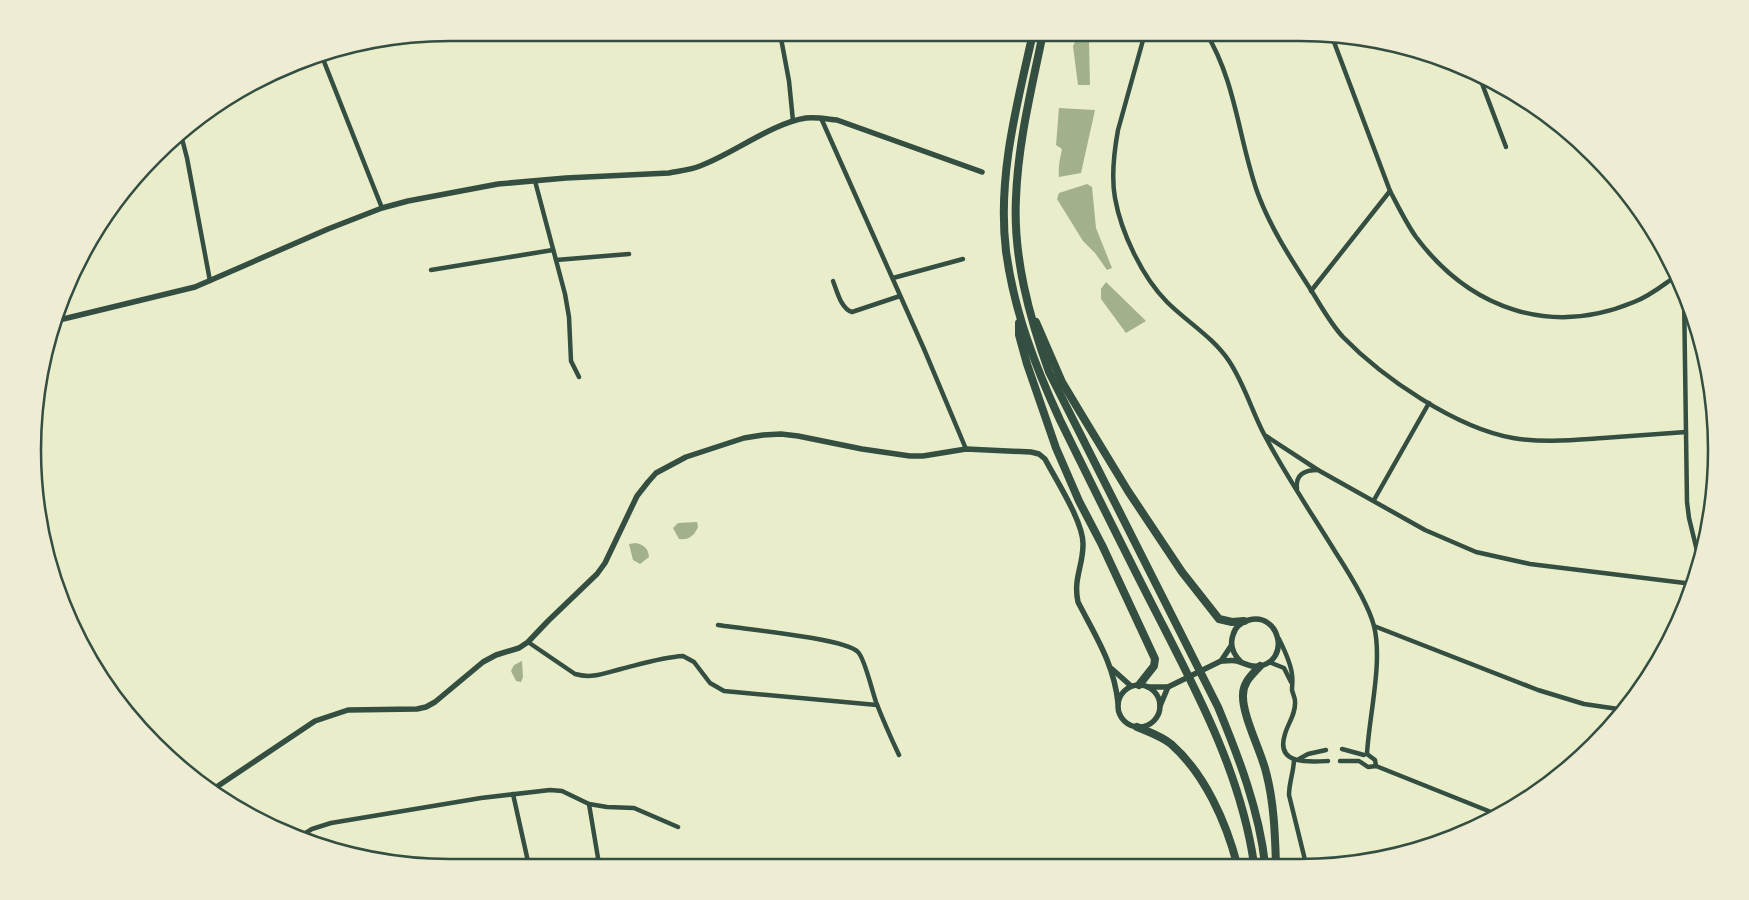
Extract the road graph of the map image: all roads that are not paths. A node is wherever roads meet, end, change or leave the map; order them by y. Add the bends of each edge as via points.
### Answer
1 (782, 41) edge
2 (1031, 41) edge
3 (1041, 41) edge
4 (1143, 41) edge
5 (1210, 41) edge
6 (1334, 43) edge
7 (324, 61) edge
8 (1482, 84) edge
9 (821, 118) junction
10 (793, 121) junction
11 (183, 141) edge
12 (1506, 147) dead end
13 (982, 172) dead end
14 (535, 181) junction
15 (1390, 191) junction
16 (382, 208) junction
17 (553, 250) junction
18 (629, 254) dead end
19 (963, 259) dead end
20 (556, 260) junction
21 (431, 270) dead end
22 (892, 278) junction
23 (1671, 280) edge
24 (210, 281) junction
25 (833, 282) dead end
26 (1311, 291) junction
27 (900, 296) junction
28 (1029, 309) junction
29 (1684, 314) edge
30 (1019, 316) junction
31 (63, 319) edge
32 (579, 377) dead end
33 (1428, 404) junction
34 (1686, 432) junction
35 (1264, 436) junction
36 (966, 449) junction
37 (1318, 470) junction
38 (1298, 492) junction
39 (1374, 500) junction
40 (1696, 547) edge
41 (1685, 583) edge
42 (1244, 622) junction
43 (718, 625) dead end
44 (1374, 626) junction
45 (1278, 637) junction
46 (528, 642) junction
47 (1231, 646) junction
48 (1222, 661) junction
49 (1241, 662) junction
50 (1269, 662) junction
51 (1260, 666) junction
52 (1111, 667) junction
53 (1292, 683) junction
54 (1135, 686) junction
55 (1169, 686) junction
56 (1148, 687) junction
57 (1118, 703) junction
58 (877, 705) junction
59 (1160, 706) junction
60 (1615, 709) edge
61 (1137, 727) junction
62 (1342, 749) dead end
63 (1326, 750) dead end
64 (1365, 754) junction
65 (899, 756) dead end
66 (1296, 759) junction
67 (1328, 761) dead end
68 (1340, 761) dead end
69 (1359, 761) junction
70 (1376, 766) junction
71 (217, 786) edge
72 (514, 794) junction
73 (589, 804) junction
74 (1490, 811) edge
75 (678, 826) dead end
76 (307, 833) edge
77 (528, 859) edge
78 (598, 859) edge
79 (1235, 859) edge
80 (1253, 859) edge
81 (1264, 859) edge
82 (1276, 859) edge
83 (1305, 859) edge

1 - 10 street
2 - 30 highway via 1013,128 1005,194 1006,250
3 - 28 highway via 1022,139 1016,200 1019,258
4 - 35 street via 1115,147 1117,205 1128,238 1148,278 1166,301 1209,338 1229,361
5 - 26 street via 1228,84 1248,161 1267,216
6 - 15 street
7 - 16 street
8 - 12 street
9 - 10 street
9 - 13 street via 859,127
9 - 22 street
10 - 14 street via 698,167 669,173
11 - 24 street
14 - 16 street via 470,189
14 - 17 street
15 - 23 street via 1415,236 1451,275 1494,302 1516,310 1539,316 1588,316 1635,302
15 - 26 street
16 - 24 street
17 - 20 street
17 - 21 street
18 - 20 street
19 - 22 street
20 - 32 street via 568,307 572,361
22 - 27 street
24 - 31 street via 177,293
25 - 27 street via 844,306 852,312
26 - 33 street via 1343,336
27 - 36 street
28 - 42 highway via 1062,382 1182,572 1219,619
28 - 81 highway via 1049,372 1218,708 1247,783
29 - 34 street
30 - 54 highway via 1026,364 1056,448 1152,649 1154,666
30 - 80 highway via 1039,374 1060,420 1204,705 1234,782
33 - 34 street via 1484,430 1538,441
33 - 39 street
34 - 40 street via 1688,510
35 - 37 street
35 - 38 street
36 - 46 street via 910,456 862,450 798,436 763,434 714,446 686,457 656,473 648,482 637,496 597,574
36 - 52 street via 1031,452 1045,459 1082,535 1076,591 1078,602
37 - 38 street via 1307,470 1300,475 1296,482
37 - 39 street
38 - 44 street via 1356,586
39 - 41 street via 1425,530 1495,558
42 - 45 street via 1253,619 1269,623
42 - 47 street via 1232,636
43 - 58 street via 849,646 860,656
44 - 60 street via 1538,690 1584,704
44 - 64 street via 1376,676
45 - 50 street via 1276,656
45 - 53 street
46 - 58 street via 581,676 597,676 683,656 694,662 710,683 724,691
46 - 71 street via 483,662 426,707 348,710 315,721
47 - 48 street
47 - 49 street
48 - 49 street
48 - 55 street
49 - 51 street
50 - 51 street
50 - 53 street via 1284,668
51 - 82 highway via 1247,680 1243,696 1267,774
52 - 54 street
52 - 57 street
53 - 66 street via 1295,701 1283,749 1289,758
54 - 56 street
54 - 57 street via 1125,690
55 - 56 street
55 - 59 street
56 - 59 street via 1158,698
57 - 61 street via 1122,719
58 - 65 street
59 - 61 street via 1153,721
61 - 79 highway via 1171,744 1190,765 1213,802
62 - 64 street
63 - 66 street
64 - 69 street
64 - 70 street via 1375,760
66 - 67 street
66 - 83 street via 1289,795
68 - 69 street
69 - 70 street via 1368,767
70 - 74 street
72 - 73 street via 562,791
72 - 76 street via 331,823
72 - 77 street
73 - 75 street via 634,808
73 - 78 street

